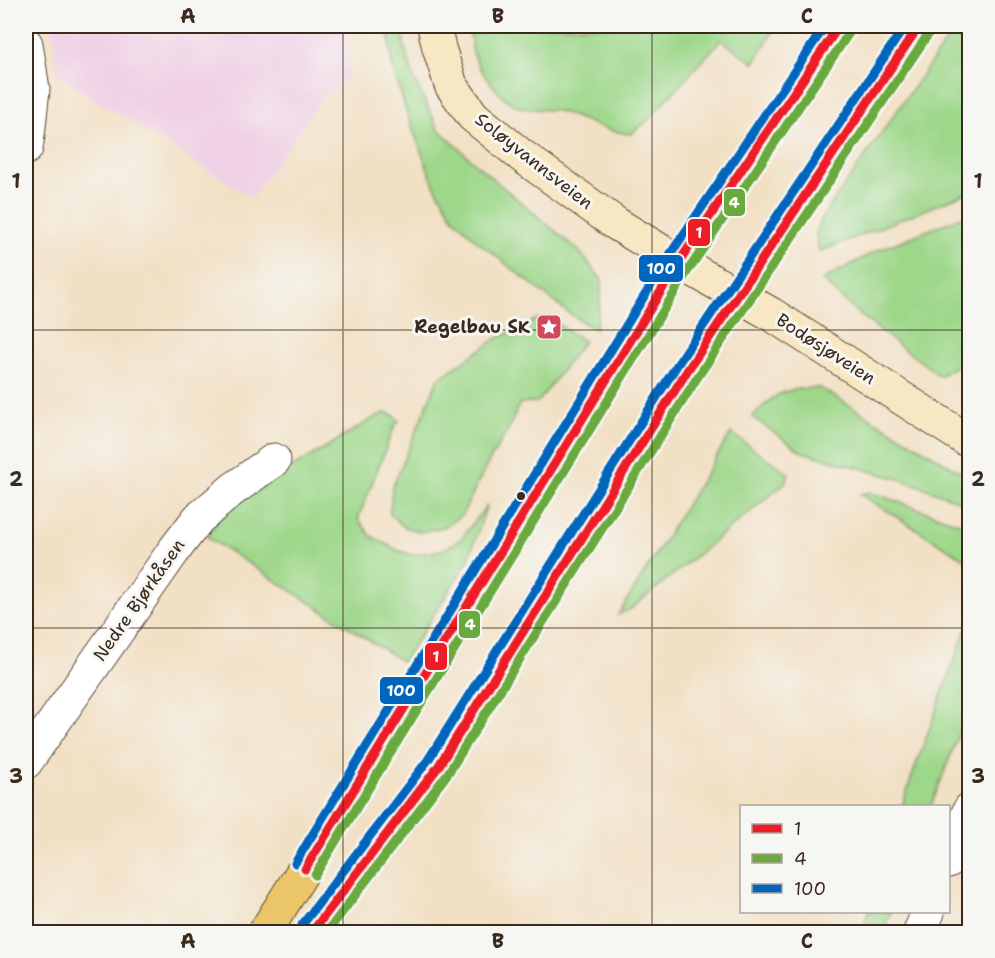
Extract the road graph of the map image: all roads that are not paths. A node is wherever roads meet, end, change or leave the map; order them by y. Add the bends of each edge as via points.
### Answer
1 (434, 26) edge
2 (839, 26) edge
3 (918, 26) edge
4 (26, 44) edge
5 (26, 148) edge
6 (679, 262) junction
7 (738, 295) junction
8 (969, 442) edge
9 (274, 460) dead end
10 (26, 762) edge
11 (969, 809) edge
12 (950, 856) edge
13 (928, 913) edge
14 (265, 933) edge
15 (312, 933) edge
16 (920, 933) edge

1 - 6 street, Soløyvannsveien via 450,85 473,116 615,222
2 - 6 main road
3 - 7 main road
4 - 5 street via 33,89
6 - 7 street, Bodøsjøveien
6 - 14 main road
7 - 8 street, Bodøsjøveien
7 - 15 main road via 438,767
9 - 10 street, Nedre Bjørkåsen via 198,519
11 - 12 street
13 - 16 street

